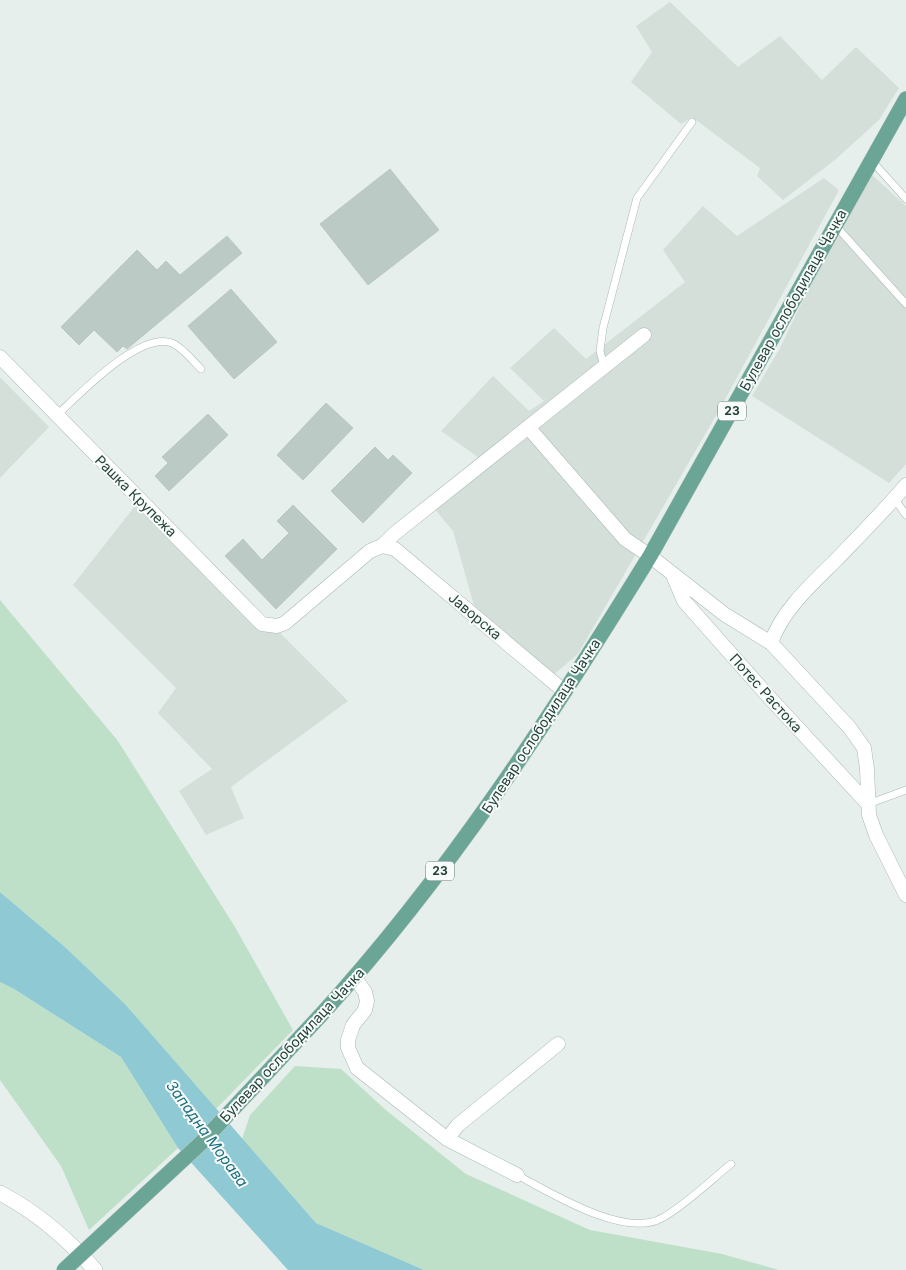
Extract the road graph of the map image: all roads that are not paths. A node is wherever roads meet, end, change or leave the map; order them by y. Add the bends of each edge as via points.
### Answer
1 (906, 99) edge
2 (692, 122) dead end
3 (871, 160) junction
4 (906, 199) edge
5 (835, 225) junction
6 (906, 304) edge
7 (644, 335) dead end
8 (0, 357) edge
9 (604, 367) junction
10 (201, 369) dead end
11 (57, 415) junction
12 (528, 427) junction
13 (906, 484) edge
14 (894, 498) junction
15 (906, 515) edge
16 (382, 546) junction
17 (650, 556) junction
18 (672, 575) junction
19 (771, 643) junction
20 (565, 692) junction
21 (906, 790) edge
22 (868, 804) junction
23 (906, 895) edge
24 (355, 978) junction
25 (558, 1044) dead end
26 (447, 1139) junction
27 (731, 1164) dead end
28 (517, 1176) joint
29 (0, 1193) edge
30 (64, 1270) edge
31 (95, 1270) edge

1 - 3 main road, Булевар ослободилаца Чачка / 23
2 - 9 lane via 637,198 603,328 600,351
3 - 4 lane
3 - 5 main road, Булевар ослободилаца Чачка / 23
5 - 6 lane
5 - 17 main road, Булевар ослободилаца Чачка / 23
7 - 9 street
8 - 11 street, Рашка Крупежа
9 - 12 street
10 - 11 lane via 173,344 156,342 130,354
11 - 16 street, Рашка Крупежа via 262,624 277,626 285,623 370,551
12 - 16 street
12 - 17 street via 625,539
13 - 14 street
14 - 15 lane
14 - 19 street via 776,626
16 - 20 street, Јаворска via 395,549
17 - 18 street, Потес Растока
17 - 20 main road, Булевар ослободилаца Чачка / 23
18 - 19 street, Потес Растока via 724,614
18 - 22 street, Потес Растока via 684,601
19 - 22 street, Потес Растока via 849,727 864,748
20 - 24 main road, Булевар ослободилаца Чачка / 23 via 478,822
21 - 22 lane
22 - 23 street, Потес Растока via 876,835
24 - 26 street via 365,992 367,1002 350,1032 348,1048 353,1062 368,1079
24 - 30 main road, Булевар ослободилаца Чачка / 23, bridge via 201,1143
25 - 26 street via 458,1125
26 - 28 street
27 - 28 lane via 662,1218 642,1224 618,1221 568,1202
29 - 31 street via 37,1214

